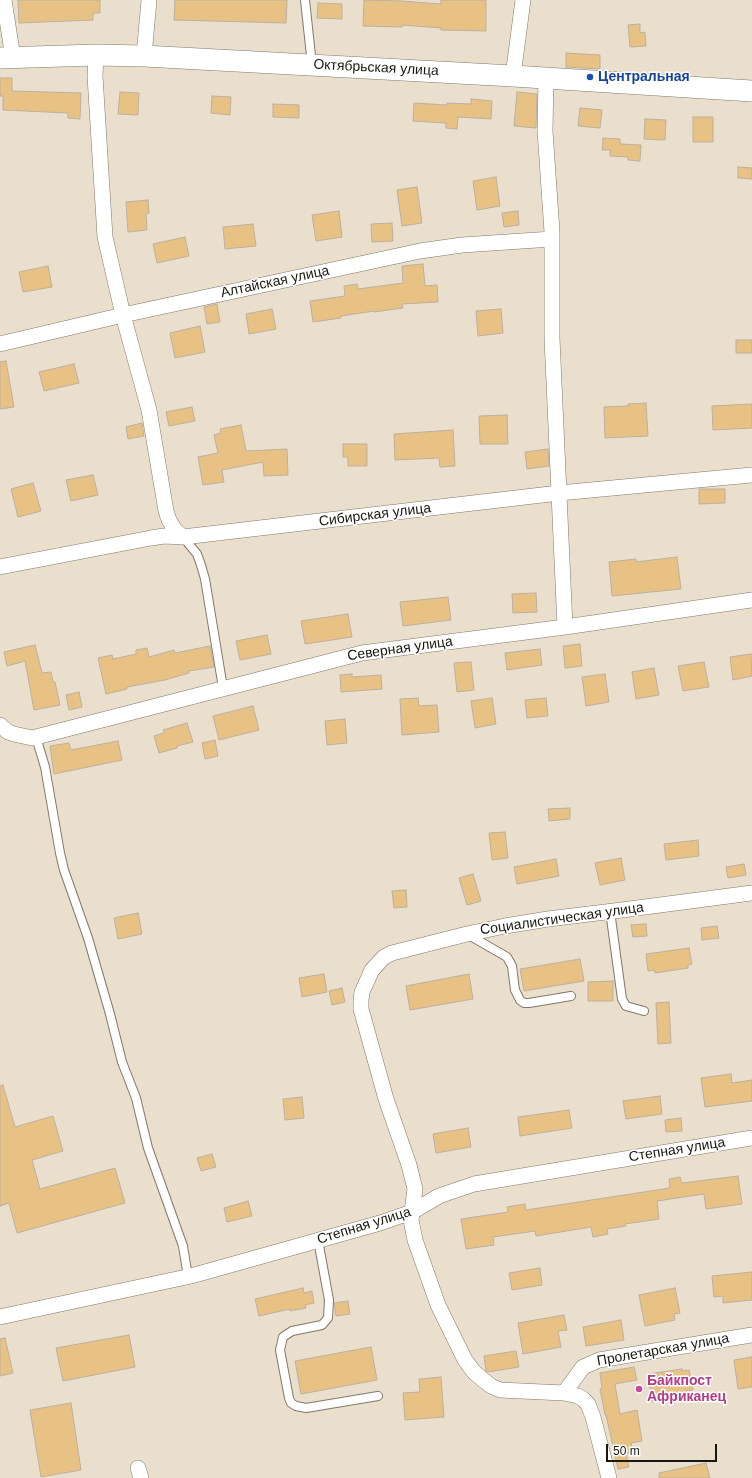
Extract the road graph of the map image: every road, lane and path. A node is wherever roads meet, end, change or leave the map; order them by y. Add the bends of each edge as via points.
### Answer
1 (4, 0) edge
2 (149, 0) edge
3 (305, 0) edge
4 (523, 0) edge
5 (96, 55) junction
6 (144, 56) junction
7 (6, 58) edge
8 (312, 65) junction
9 (513, 76) junction
10 (546, 78) junction
11 (752, 90) edge
12 (552, 239) junction
13 (123, 315) junction
14 (0, 344) edge
15 (752, 475) edge
16 (559, 494) junction
17 (183, 537) junction
18 (0, 567) edge
19 (752, 600) edge
20 (565, 627) junction
21 (223, 688) junction
22 (0, 725) edge
23 (7, 736) edge
24 (34, 738) junction
25 (752, 892) edge
26 (610, 911) junction
27 (466, 934) junction
28 (571, 996) dead end
29 (644, 1012) dead end
30 (752, 1138) edge
31 (412, 1212) junction
32 (318, 1240) junction
33 (188, 1276) junction
34 (0, 1317) edge
35 (752, 1334) edge
36 (564, 1393) junction
37 (378, 1396) dead end
38 (609, 1478) edge

1 - 7 street
2 - 6 street
3 - 8 lane
4 - 9 street
5 - 6 street, Октябрьская улица
5 - 7 street, Октябрьская улица
5 - 13 street via 95,76 105,237
6 - 8 street, Октябрьская улица
8 - 9 street, Октябрьская улица
9 - 10 street, Октябрьская улица
10 - 11 street, Октябрьская улица
10 - 12 street via 545,131
12 - 13 street, Алтайская улица via 462,245 420,251
12 - 16 street via 552,338
13 - 14 street, Алтайская улица
13 - 17 street via 149,410 166,511 172,525
15 - 16 street, Сибирская улица
16 - 17 street, Сибирская улица
16 - 20 street
17 - 18 street, Сибирская улица via 164,536 135,540
17 - 21 lane via 194,550 201,565
19 - 20 street, Северная улица
20 - 21 street, Северная улица via 362,653
21 - 24 street, Северная улица
22 - 23 street via 8,732
23 - 24 street
24 - 33 lane via 46,773 64,870 88,938 122,1062 136,1098 148,1148 183,1246
25 - 26 street, Социалистическая улица
26 - 27 street, Социалистическая улица via 534,921
26 - 29 lane via 622,999 626,1006
27 - 28 lane via 507,957 512,966 516,990 524,1003
27 - 31 street, Социалистическая улица via 384,957 366,981 361,1000 361,1009 386,1099 414,1182
30 - 31 street, Степная улица via 474,1184 439,1196
31 - 32 street, Степная улица
31 - 36 street via 415,1240 438,1305 465,1360 474,1372 500,1390
32 - 33 street, Степная улица
32 - 37 lane via 329,1300 328,1318 322,1325 292,1331 283,1337 280,1350 289,1398 296,1406 306,1408
33 - 34 street, Степная улица
35 - 36 street, Пролетарская улица via 598,1360 583,1367
36 - 38 street via 578,1396 588,1404

